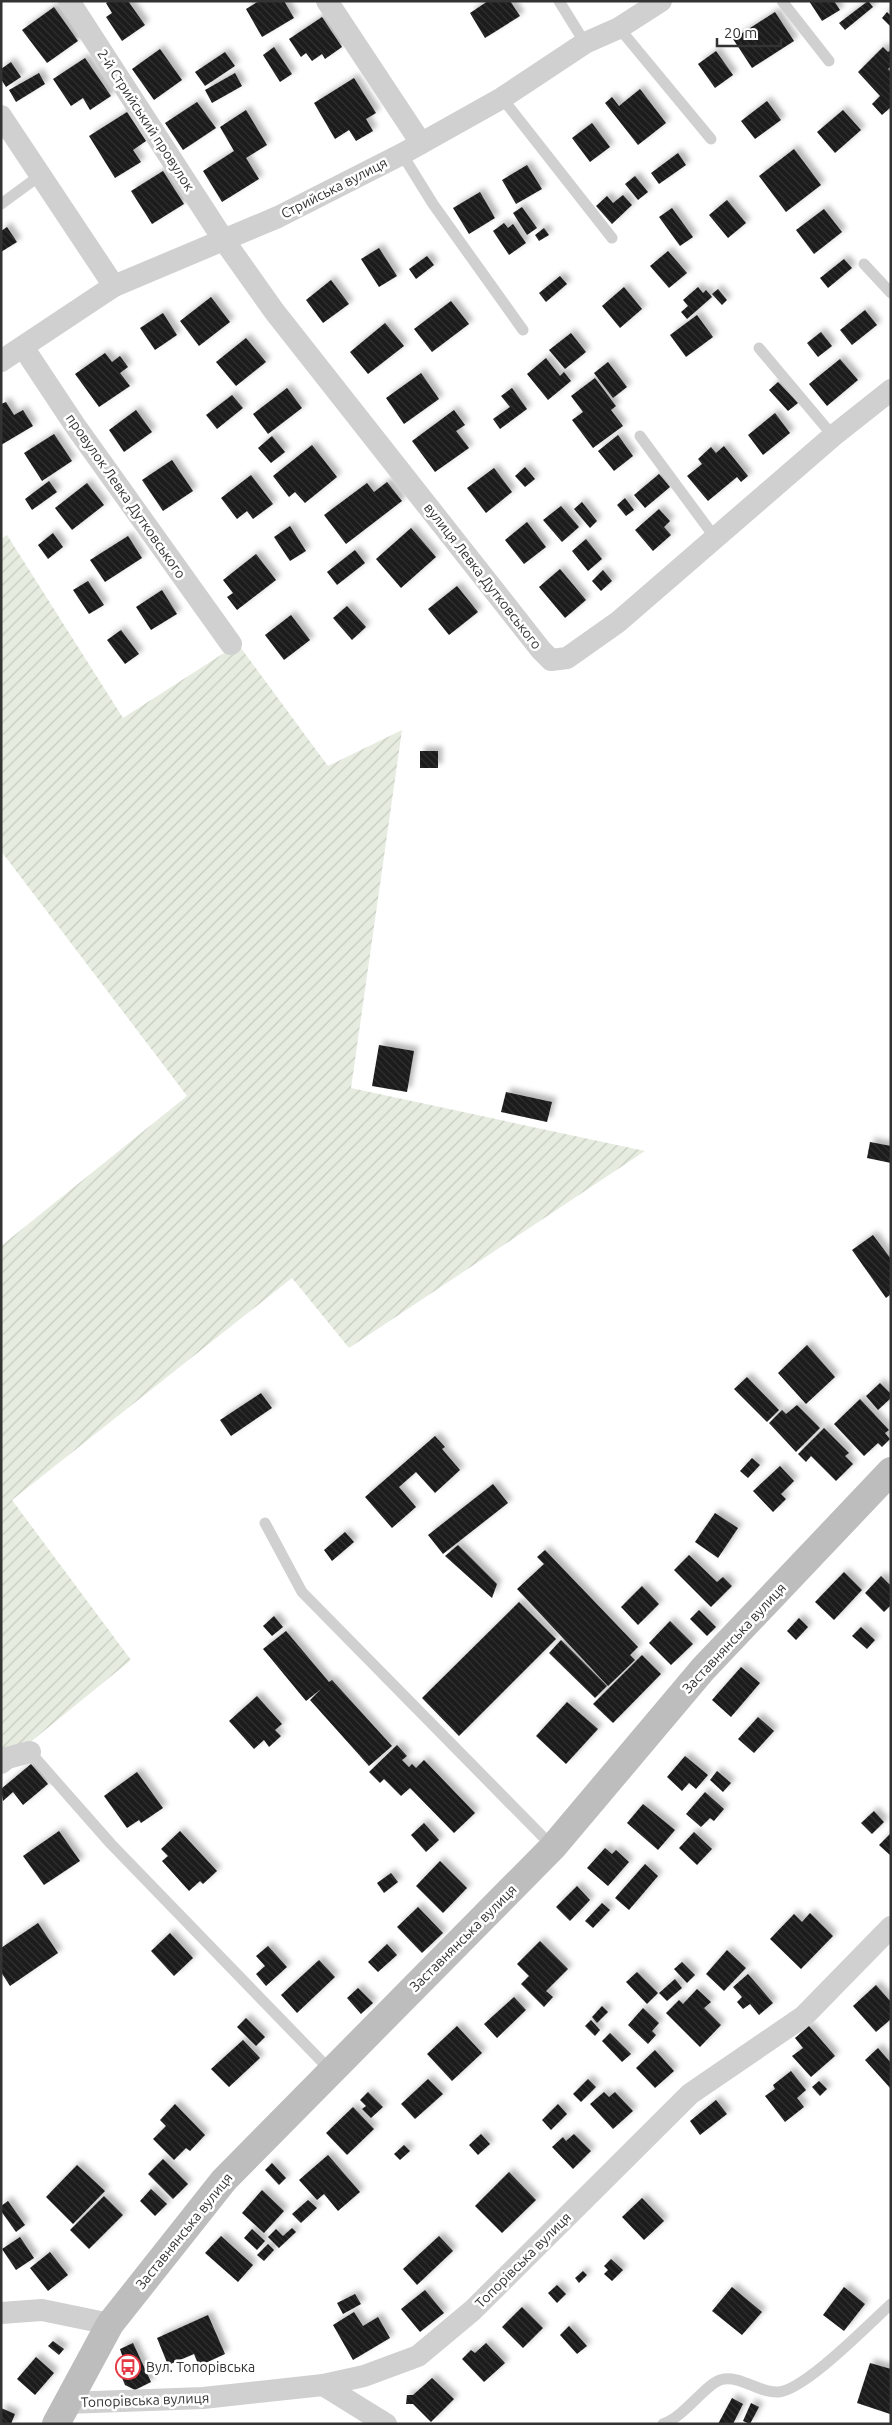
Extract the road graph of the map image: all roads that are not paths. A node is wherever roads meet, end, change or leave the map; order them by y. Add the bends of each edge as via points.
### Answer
1 (69, 1) edge
2 (327, 1) edge
3 (559, 1) edge
4 (661, 1) edge
5 (782, 1) edge
6 (619, 28) junction
7 (585, 43) junction
8 (829, 61) dead end
9 (502, 98) junction
10 (1, 116) edge
11 (711, 138) dead end
12 (412, 149) junction
13 (42, 174) junction
14 (1, 204) edge
15 (612, 238) dead end
16 (224, 239) junction
17 (864, 264) dead end
18 (114, 286) junction
19 (891, 293) edge
20 (524, 330) dead end
21 (23, 347) junction
22 (759, 348) dead end
23 (1, 361) edge
24 (891, 390) edge
25 (640, 436) dead end
26 (833, 436) junction
27 (716, 539) junction
28 (231, 644) dead end
29 (891, 1471) edge
30 (265, 1523) dead end
31 (30, 1752) joint
32 (1, 1763) edge
33 (553, 1847) junction
34 (891, 1927) edge
35 (330, 2070) junction
36 (891, 2304) edge
37 (1, 2313) edge
38 (110, 2324) junction
39 (323, 2385) junction
40 (61, 2413) edge
41 (386, 2424) edge
42 (663, 2424) edge

1 - 16 street, 2-й Стрийський провулок
2 - 12 street
3 - 7 lane
4 - 6 street, Стрийська вулиця
5 - 8 lane
6 - 7 street, Стрийська вулиця
6 - 11 lane
7 - 9 street, Стрийська вулиця
9 - 12 street, Стрийська вулиця
9 - 15 lane
10 - 13 street
12 - 16 street, Стрийська вулиця via 278,217
12 - 20 lane via 433,204
13 - 14 lane
13 - 18 street
16 - 18 street, Стрийська вулиця
16 - 27 street, вулиця Левка Дутковського via 274,312 551,660 567,658 618,622
17 - 19 lane
18 - 21 street, Стрийська вулиця
21 - 23 street, Стрийська вулиця
21 - 28 street, провулок Левка Дутковського
22 - 26 lane
24 - 26 street, вулиця Левка Дутковського
25 - 27 lane
26 - 27 street, вулиця Левка Дутковського
29 - 33 street, Заставнянська вулиця via 703,1669
30 - 33 lane via 302,1592
31 - 32 street
31 - 35 lane via 111,1844
33 - 35 street, Заставнянська вулиця
34 - 39 street, Топорівська вулиця via 804,2016 690,2094 473,2310 418,2356 364,2376
35 - 38 street, Заставнянська вулиця via 224,2180
36 - 42 lane via 805,2381 782,2392 768,2392 733,2378 718,2380 675,2419
37 - 38 street via 42,2310
38 - 40 street, Заставнянська вулиця
39 - 40 street, Топорівська вулиця
39 - 41 street

